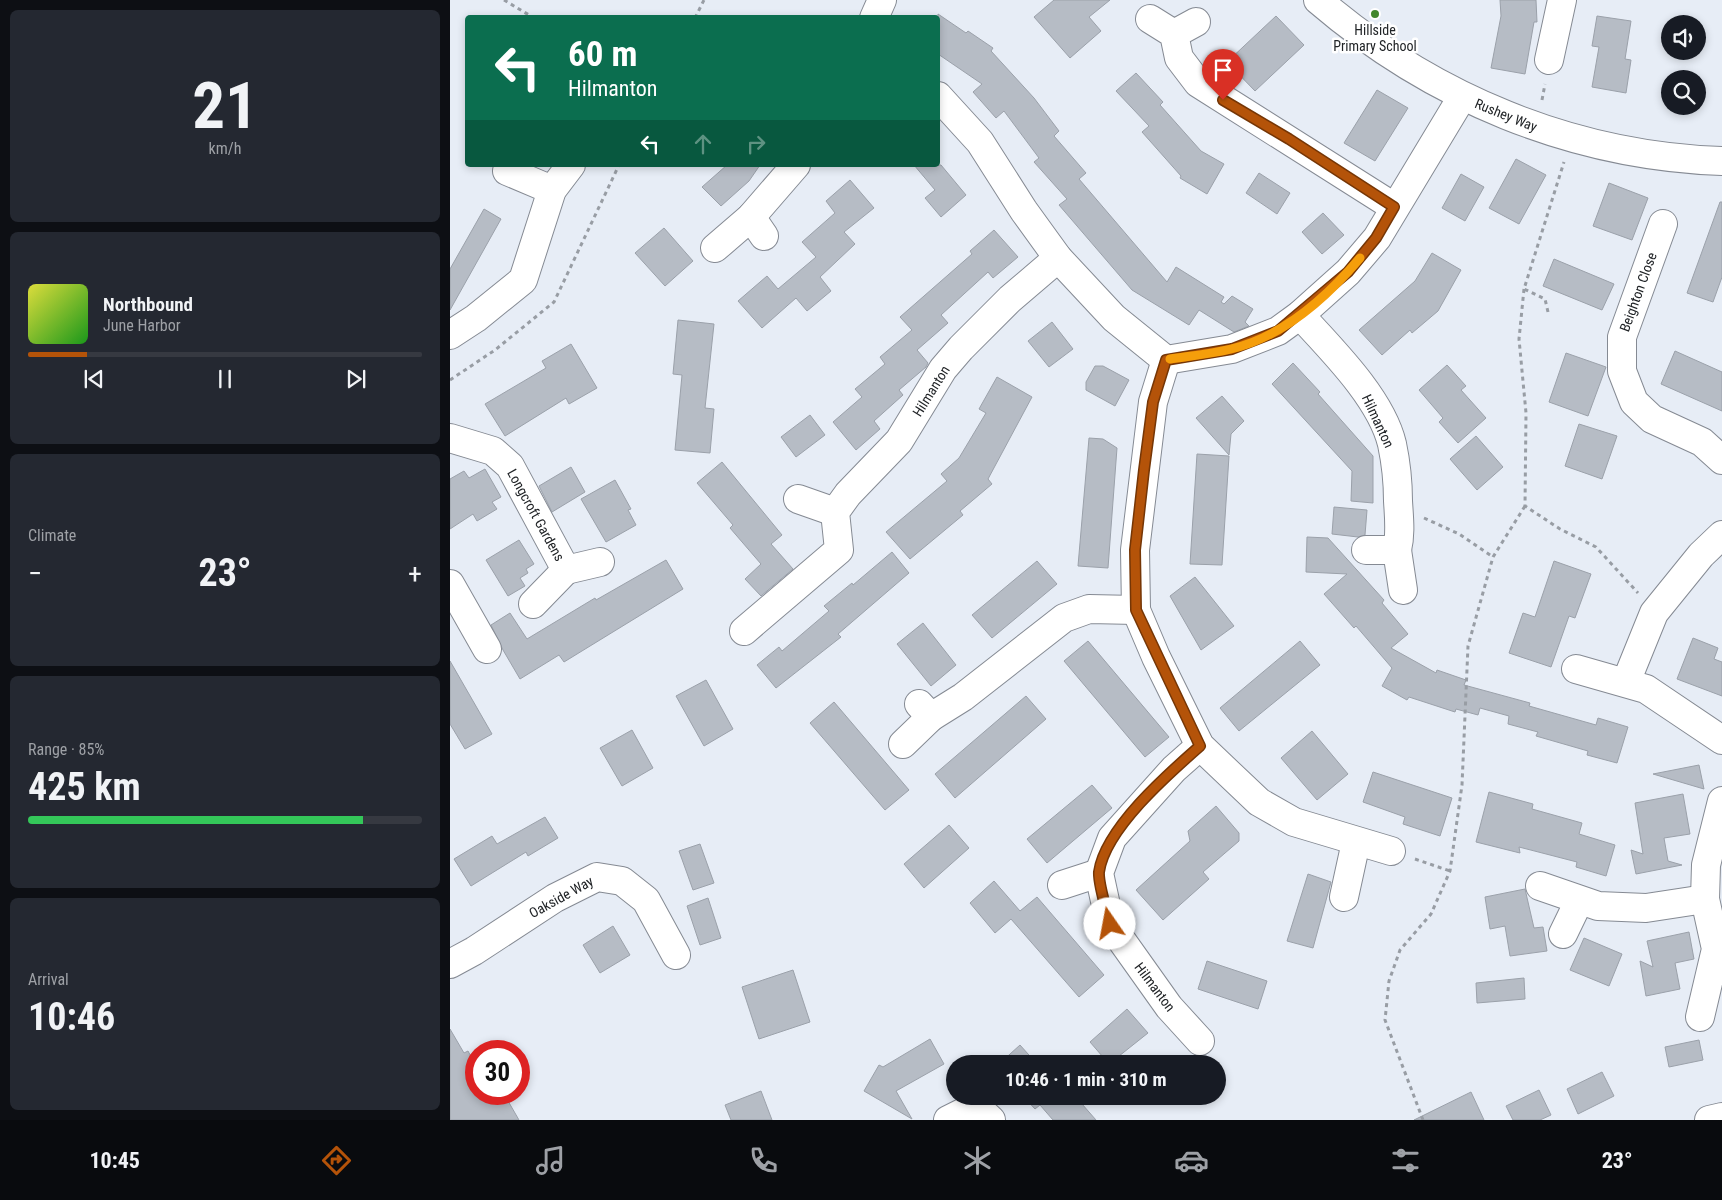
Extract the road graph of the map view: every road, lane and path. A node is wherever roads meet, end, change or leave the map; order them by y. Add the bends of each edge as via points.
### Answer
1 (504, 0) edge
2 (704, 0) edge
3 (882, 0) edge
4 (1318, 0) edge
5 (1562, 0) edge
6 (529, 15) edge
7 (696, 15) edge
8 (875, 15) edge
9 (1150, 19) dead end
10 (1549, 60) dead end
11 (1462, 97) junction
12 (940, 98) edge
13 (1566, 156) dead end
14 (1722, 161) edge
15 (569, 167) edge
16 (618, 167) edge
17 (795, 167) edge
18 (507, 171) dead end
19 (552, 190) junction
20 (1394, 207) junction
21 (1663, 224) dead end
22 (715, 248) dead end
23 (1058, 258) junction
24 (1524, 289) junction
25 (1548, 312) dead end
26 (1300, 315) junction
27 (450, 335) edge
28 (1166, 360) junction
29 (450, 380) edge
30 (450, 438) edge
31 (1722, 460) edge
32 (798, 499) dead end
33 (1525, 506) junction
34 (1399, 512) junction
35 (836, 526) junction
36 (1722, 535) edge
37 (1366, 550) dead end
38 (1397, 550) junction
39 (1493, 557) junction
40 (600, 562) dead end
41 (566, 570) junction
42 (450, 584) edge
43 (1403, 590) dead end
44 (533, 604) dead end
45 (1136, 610) junction
46 (1654, 613) junction
47 (744, 631) dead end
48 (487, 649) dead end
49 (1576, 669) dead end
50 (1626, 682) junction
51 (1722, 740) edge
52 (903, 744) dead end
53 (1200, 746) junction
54 (1722, 801) edge
55 (1356, 842) junction
56 (1391, 850) joint
57 (1450, 871) junction
58 (1099, 873) junction
59 (1062, 885) dead end
60 (1540, 886) dead end
61 (1344, 897) dead end
62 (1706, 899) junction
63 (1579, 901) junction
64 (1563, 934) dead end
65 (676, 955) dead end
66 (450, 964) edge
67 (1700, 1017) dead end
68 (1200, 1041) dead end
69 (982, 1107) edge
70 (1722, 1117) edge
71 (948, 1120) edge
72 (1423, 1120) edge
73 (1709, 1120) edge

1 - 6 path
2 - 7 path
3 - 8 street
4 - 11 street, Rushey Way via 1390,57
5 - 10 street
9 - 20 street via 1185,28 1179,58 1198,83
11 - 14 street, Rushey Way via 1571,138 1659,156
11 - 20 street
12 - 23 street via 980,142
13 - 24 path
15 - 19 street
16 - 29 path via 554,302 495,350
17 - 22 street via 757,226
18 - 19 street
19 - 27 street via 523,280
20 - 26 street via 1376,238 1348,272
21 - 31 street, Beighton Close via 1622,337 1622,371 1634,402 1652,419 1702,442
23 - 28 street via 1114,318
23 - 35 street, Hilmanton via 1010,299 943,369 899,441 848,494
24 - 25 path via 1544,299
24 - 33 path via 1519,339 1526,413
26 - 28 street via 1278,331 1232,349
26 - 34 street, Hilmanton via 1344,363 1373,402 1391,443
28 - 45 street via 1153,402 1144,470 1135,550
30 - 41 street, Longcroft Gardens via 493,451 510,466
32 - 35 street
33 - 39 path
33 - 46 path via 1596,547
34 - 38 street, Hilmanton
34 - 39 path via 1418,515 1459,534
35 - 47 street, Hilmanton via 839,550 832,558
36 - 46 street via 1701,555
37 - 38 street
38 - 43 street, Hilmanton
39 - 57 path via 1468,646 1462,785
40 - 41 street, Longcroft Gardens
41 - 44 street, Longcroft Gardens
42 - 48 street
45 - 52 street via 1089,609 1064,618 963,697 925,710
45 - 53 street
46 - 50 street
49 - 50 street
50 - 51 street via 1646,689
53 - 55 street via 1259,802 1294,822
53 - 58 street via 1174,769 1112,838
54 - 62 street via 1706,866
55 - 56 street
55 - 61 street
56 - 57 path
57 - 72 path via 1431,914 1400,950 1388,981 1385,1020
58 - 59 street
58 - 68 street, Hilmanton via 1110,924 1169,1007
60 - 63 street
62 - 63 street via 1646,908 1598,906
62 - 67 street via 1716,949
63 - 64 street
65 - 66 street, Oakside Way via 646,900 622,881 597,877 555,898
69 - 71 street
70 - 73 street

